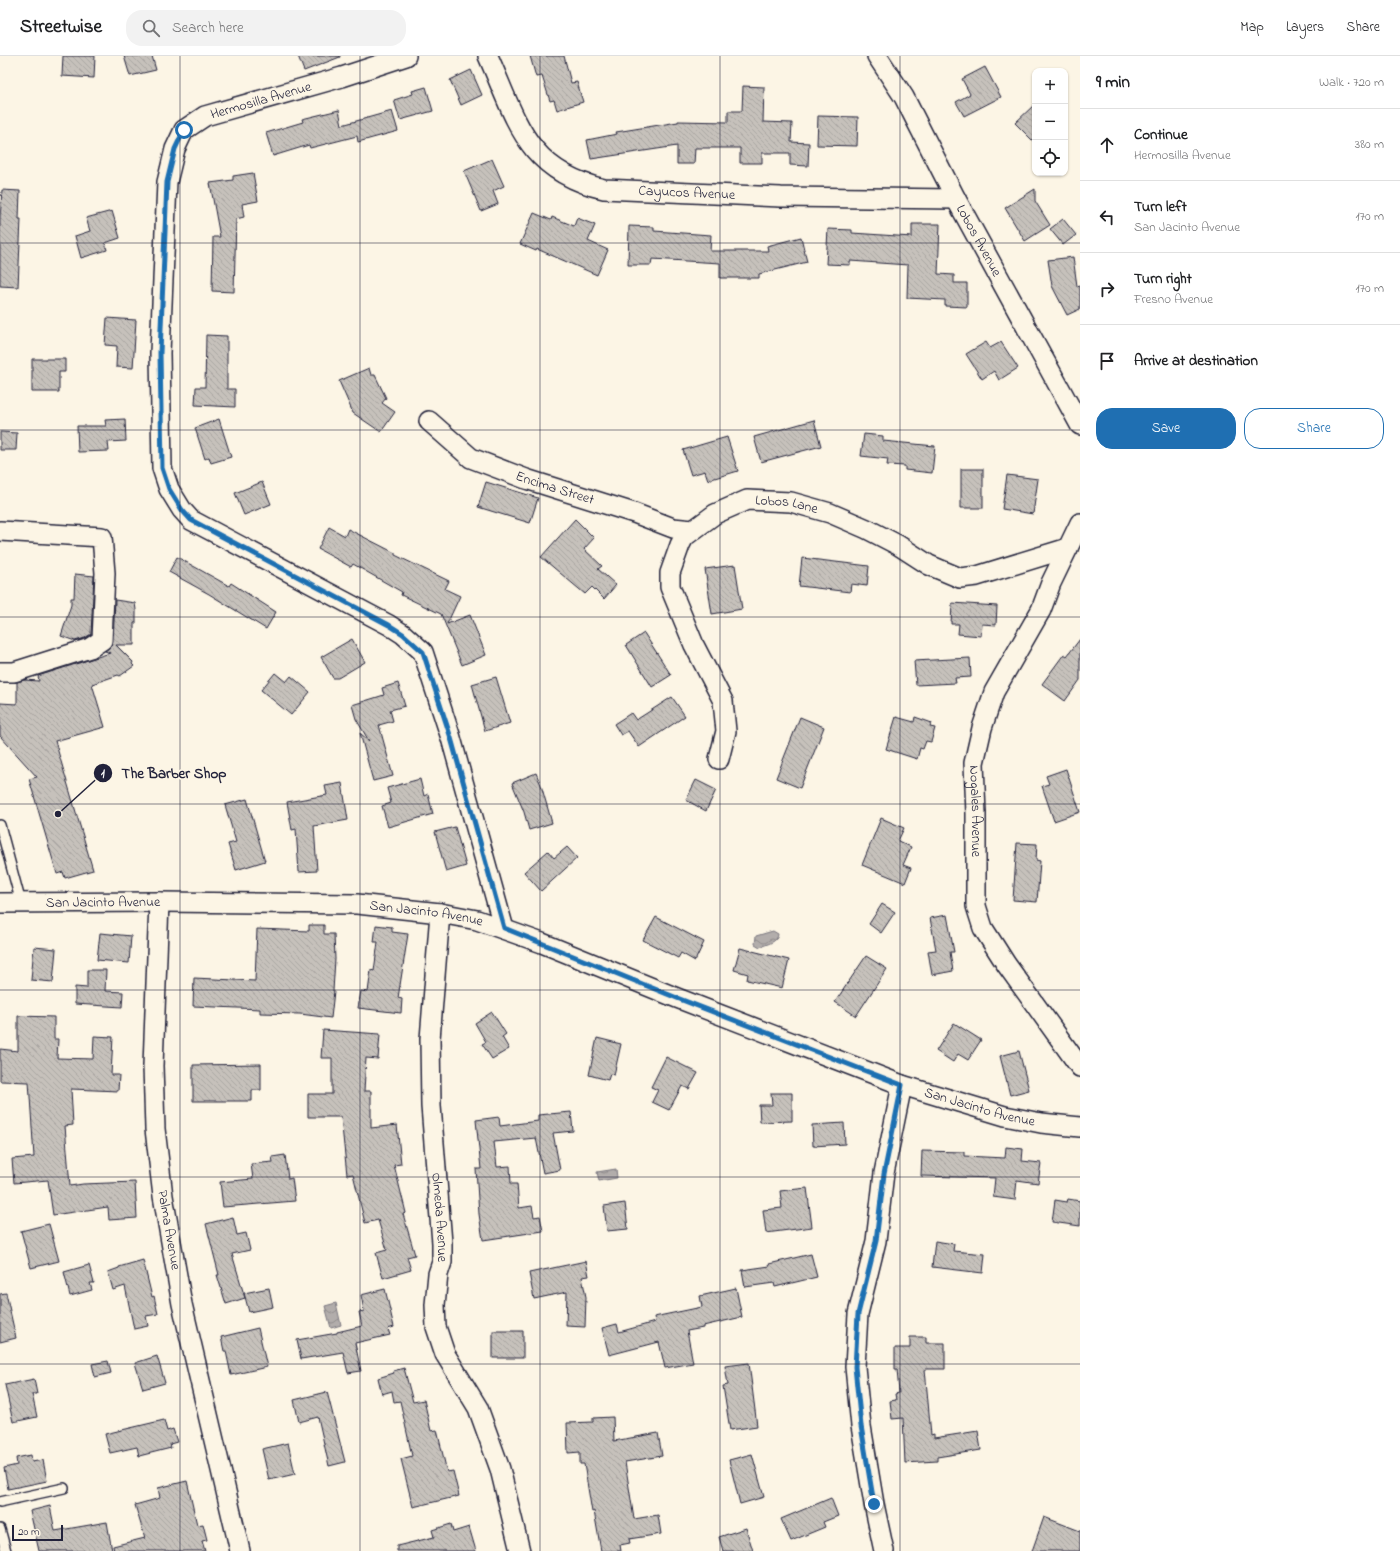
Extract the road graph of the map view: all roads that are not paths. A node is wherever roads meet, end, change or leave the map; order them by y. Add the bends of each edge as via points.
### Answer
1 (406, 56) edge
2 (488, 56) edge
3 (877, 56) edge
4 (956, 199) junction
5 (429, 421) dead end
6 (1080, 425) edge
7 (1079, 528) edge
8 (692, 530) junction
9 (0, 531) edge
10 (1068, 548) junction
11 (0, 672) edge
12 (719, 760) dead end
13 (0, 825) edge
14 (4, 855) edge
15 (159, 902) junction
16 (0, 903) edge
17 (21, 903) junction
18 (440, 914) junction
19 (504, 928) junction
20 (1080, 1067) edge
21 (902, 1085) junction
22 (1080, 1127) edge
23 (64, 1488) dead end
24 (0, 1502) edge
25 (0, 1529) edge
26 (6, 1551) edge
27 (240, 1551) edge
28 (520, 1551) edge
29 (884, 1551) edge

1 - 19 street, Hermosilla Avenue via 205,116 184,130 175,149 167,182 160,353 162,468 169,489 191,520 389,625 423,652 451,738
2 - 4 street, Cayucos Avenue via 525,138 551,166 567,177 585,184 604,189 781,197
3 - 4 street, Lobos Avenue via 904,97
4 - 6 street, Lobos Avenue
5 - 8 street, Encima Street via 471,458 526,480 674,528
7 - 10 street, Nogales Avenue
8 - 10 street, Lobos Lane via 716,514 747,500 791,502 830,513 867,529 929,565 960,578 977,576
8 - 12 street, Lobos Lane via 680,545 670,573 670,587 694,645 723,701 726,731
9 - 11 street via 102,537 105,573 102,640 90,648 14,672
10 - 20 street, Nogales Avenue via 1041,610 994,692 982,728 974,763 976,906 983,928 1006,964
13 - 14 lane
14 - 17 lane
15 - 17 street, San Jacinto Avenue
15 - 18 street, San Jacinto Avenue via 357,904
15 - 27 street, Palma Avenue via 153,1066 155,1129 163,1196 182,1304
16 - 17 street, San Jacinto Avenue
18 - 19 street, San Jacinto Avenue via 477,920
18 - 28 street, Olmeda Avenue via 430,1039 431,1106 442,1243 442,1262 438,1274 435,1305 436,1327 445,1354 478,1408 500,1469
19 - 21 street, San Jacinto Avenue
21 - 22 street, San Jacinto Avenue via 1005,1116
21 - 29 street via 884,1174 876,1241 858,1314 855,1367 862,1433
23 - 24 lane
25 - 26 lane

